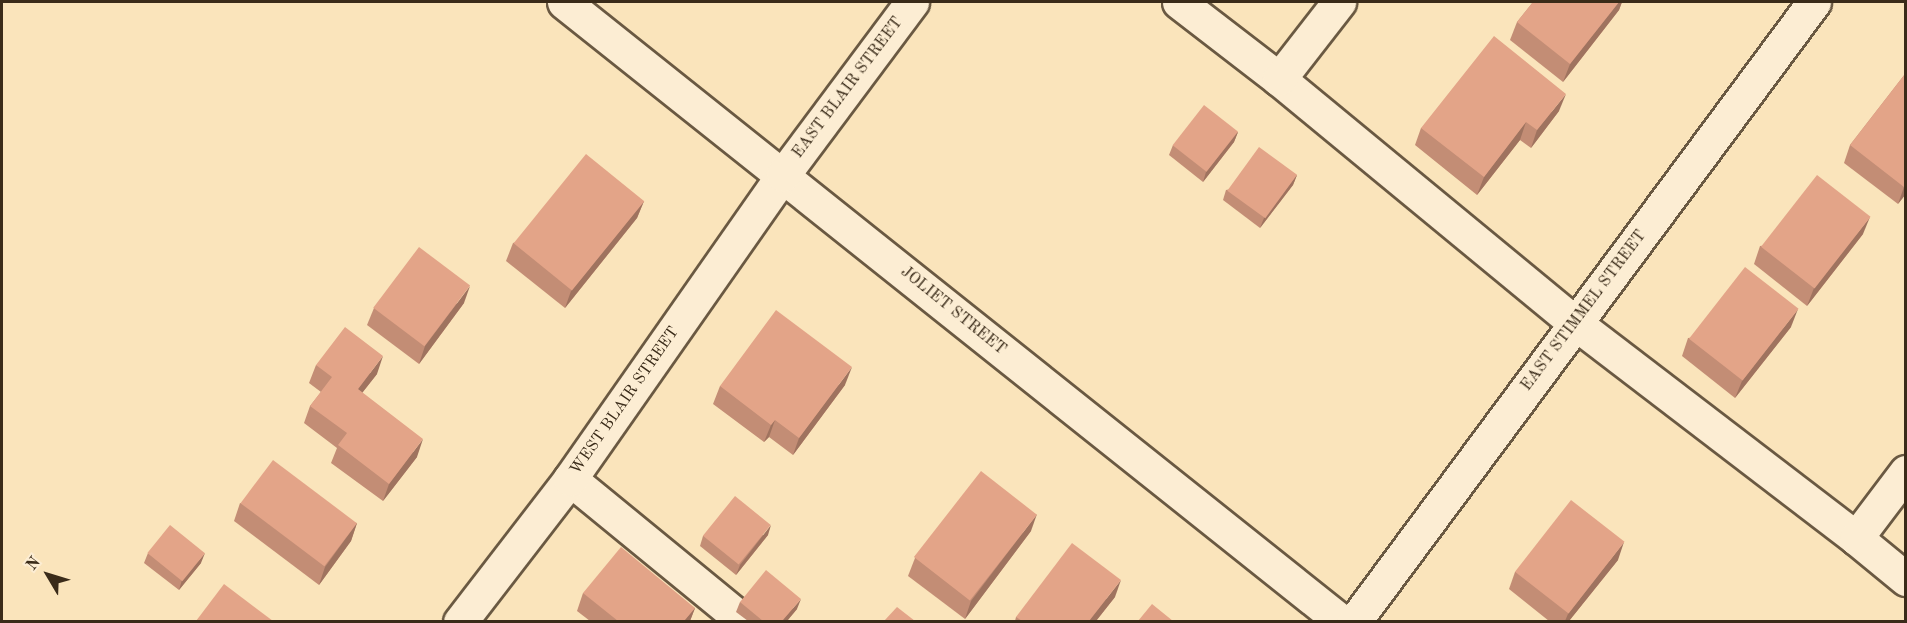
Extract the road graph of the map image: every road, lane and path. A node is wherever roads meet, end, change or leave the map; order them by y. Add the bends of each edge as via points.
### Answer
1 (564, 2) edge
2 (912, 2) edge
3 (1179, 2) edge
4 (1339, 2) edge
5 (1814, 2) edge
6 (1279, 79) junction
7 (783, 175) junction
8 (1575, 323) junction
9 (1905, 472) edge
10 (570, 479) junction
11 (1856, 538) junction
12 (1905, 579) edge
13 (460, 621) edge
14 (745, 621) edge
15 (1342, 621) edge
16 (1354, 621) edge

1 - 7 street, JOLIET STREET
2 - 7 street, EAST BLAIR STREET
3 - 6 street
4 - 6 street
5 - 8 street, EAST STIMMEL STREET
6 - 8 street
7 - 10 street, WEST BLAIR STREET
7 - 15 street, JOLIET STREET
8 - 11 street
8 - 16 street, EAST STIMMEL STREET
9 - 11 street
10 - 13 street, WEST BLAIR STREET
10 - 14 street
11 - 12 street

